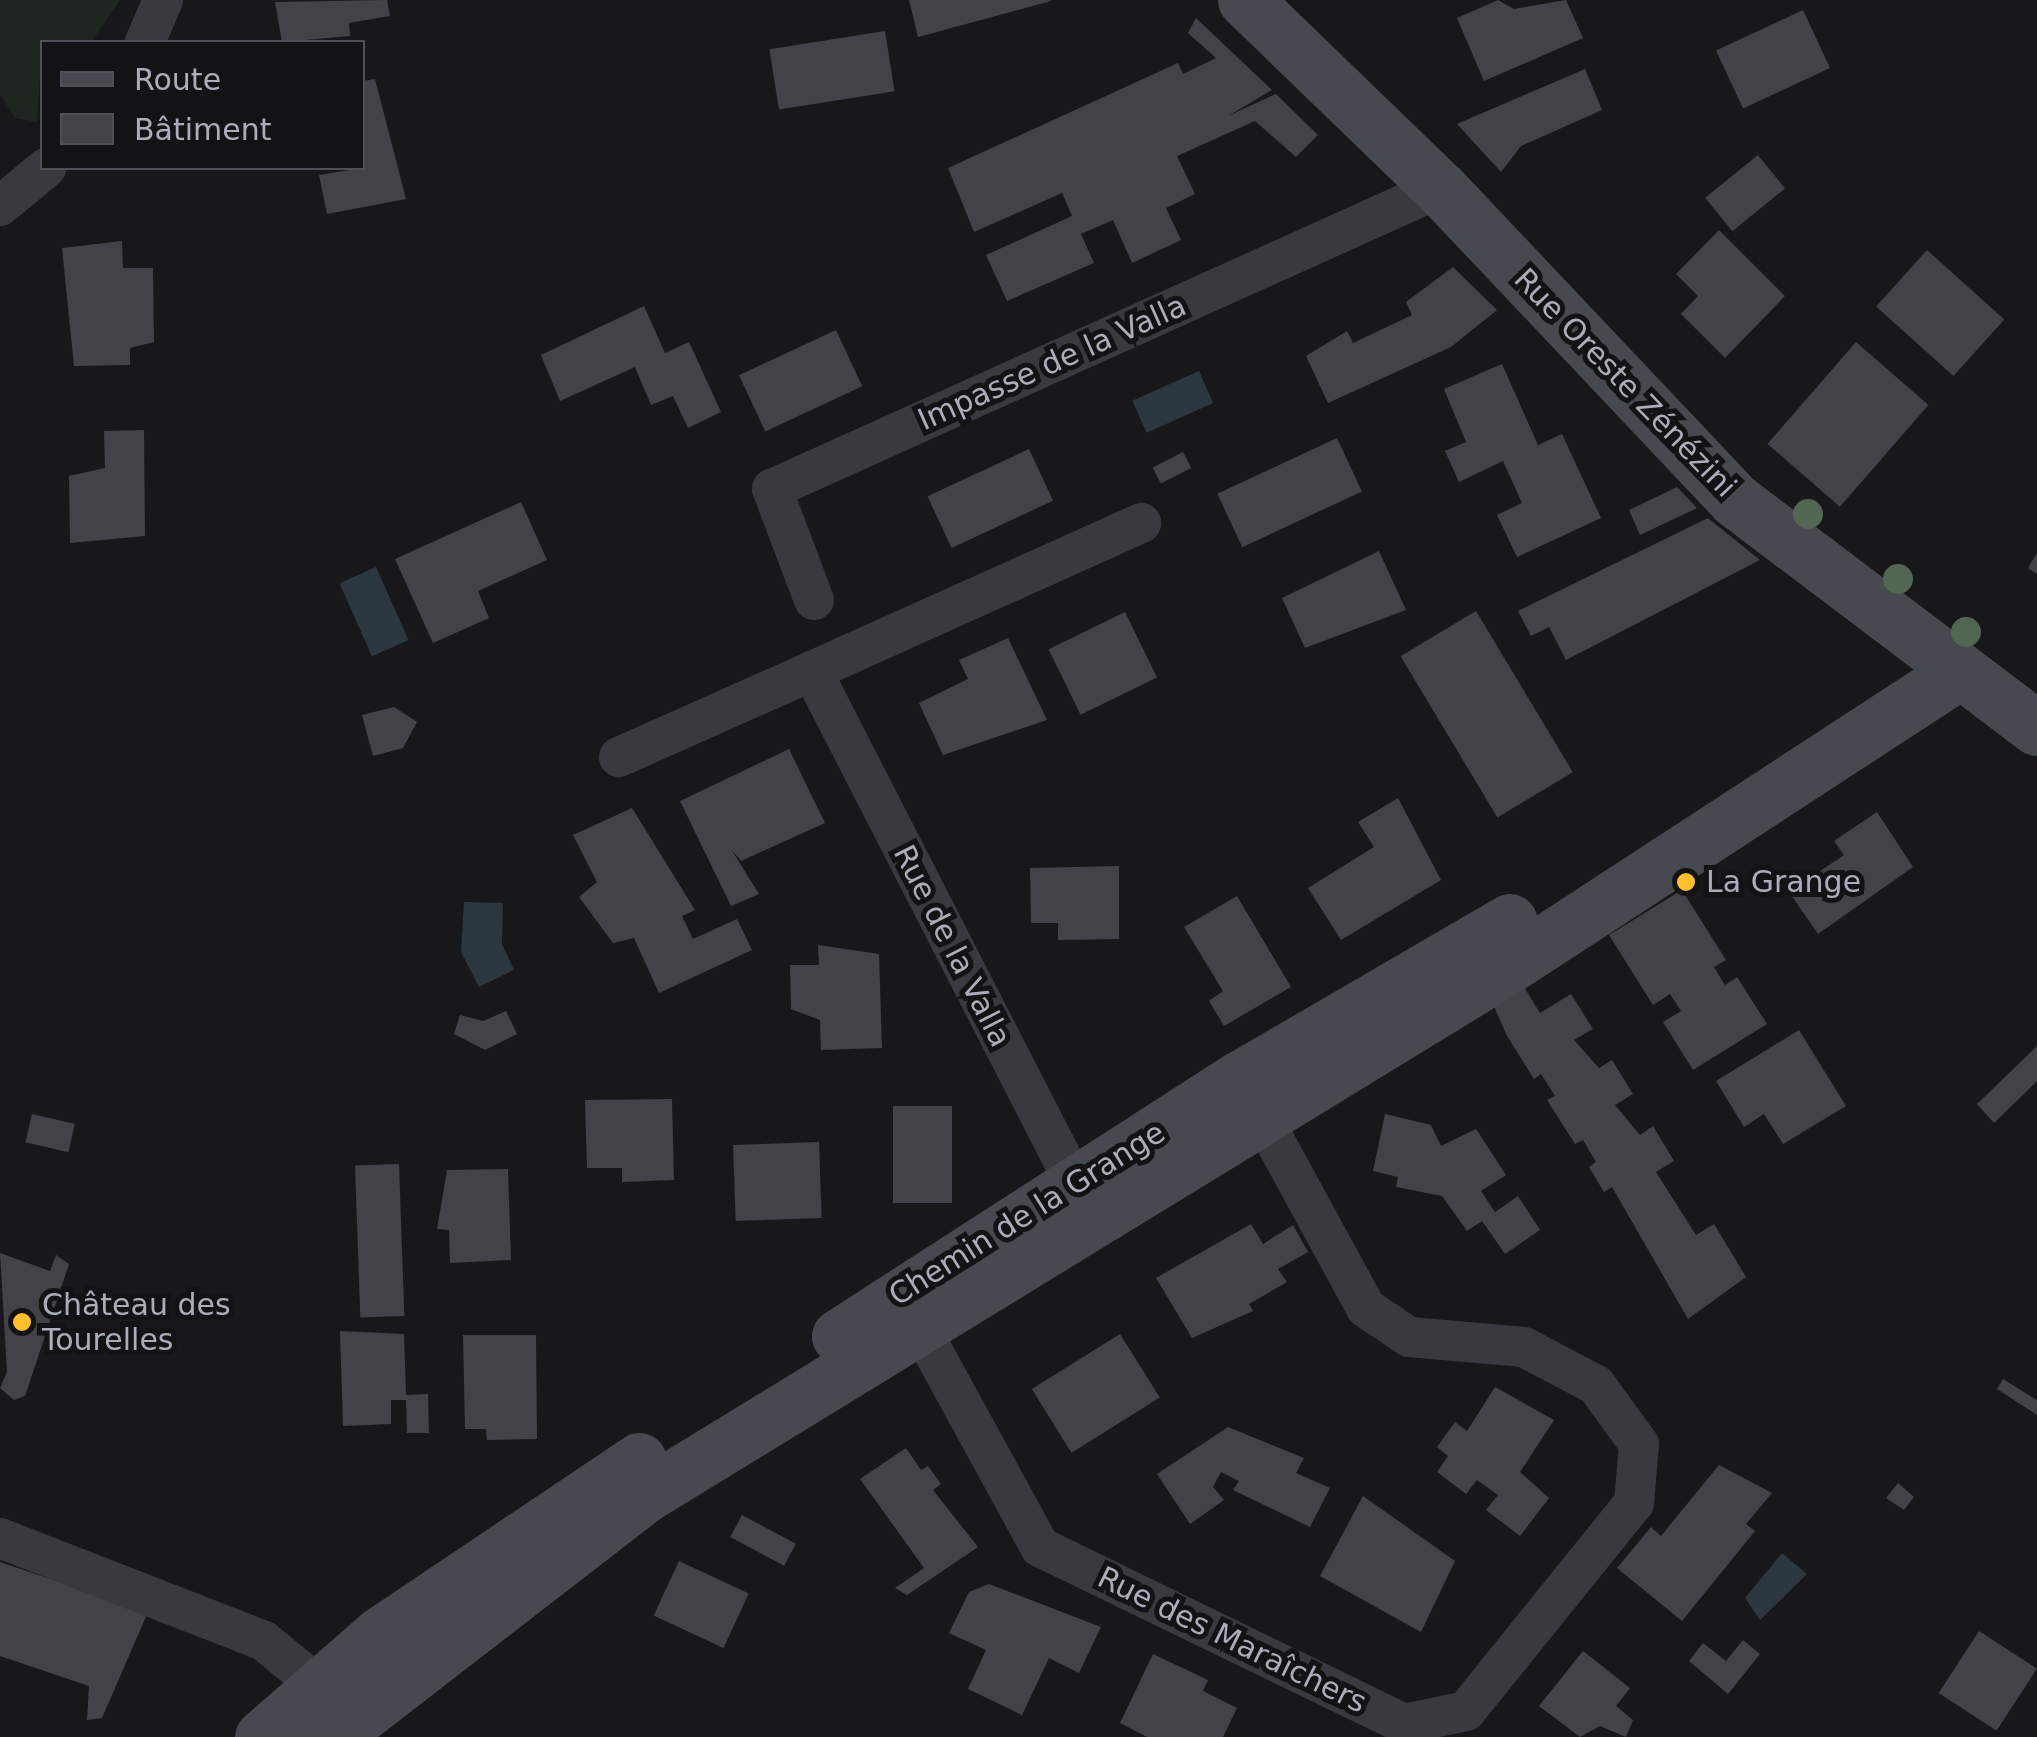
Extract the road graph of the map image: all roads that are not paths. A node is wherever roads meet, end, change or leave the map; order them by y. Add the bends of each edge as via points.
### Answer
1 (164, 0) edge
2 (1245, 0) edge
3 (146, 40) edge
4 (44, 170) edge
5 (1440, 188) junction
6 (0, 206) edge
7 (1140, 523) dead end
8 (814, 600) dead end
9 (812, 671) junction
10 (1956, 674) junction
11 (2037, 728) edge
12 (619, 757) dead end
13 (1252, 1097) junction
14 (1084, 1202) junction
15 (909, 1309) junction
16 (0, 1538) edge
17 (336, 1713) edge
18 (262, 1737) edge

1 - 3 street
2 - 5 street, Rue Oreste Zénézini
4 - 6 street
5 - 8 street, Impasse de la Valla via 772,490
5 - 10 street, Rue Oreste Zénézini via 1734,500
7 - 9 street
9 - 12 street
9 - 14 street, Rue de la Valla
10 - 11 street, Rue Oreste Zénézini
10 - 13 street, Chemin de la Grange
13 - 14 street, Chemin de la Grange
13 - 15 street, Rue des Maraîchers via 1366,1308 1409,1336 1524,1347 1596,1385 1639,1444 1634,1503 1466,1710 1404,1724 1040,1547
14 - 15 street, Chemin de la Grange
15 - 17 street, Chemin de la Grange
16 - 17 street via 178,1601 264,1641
17 - 18 street, Chemin de la Grange

